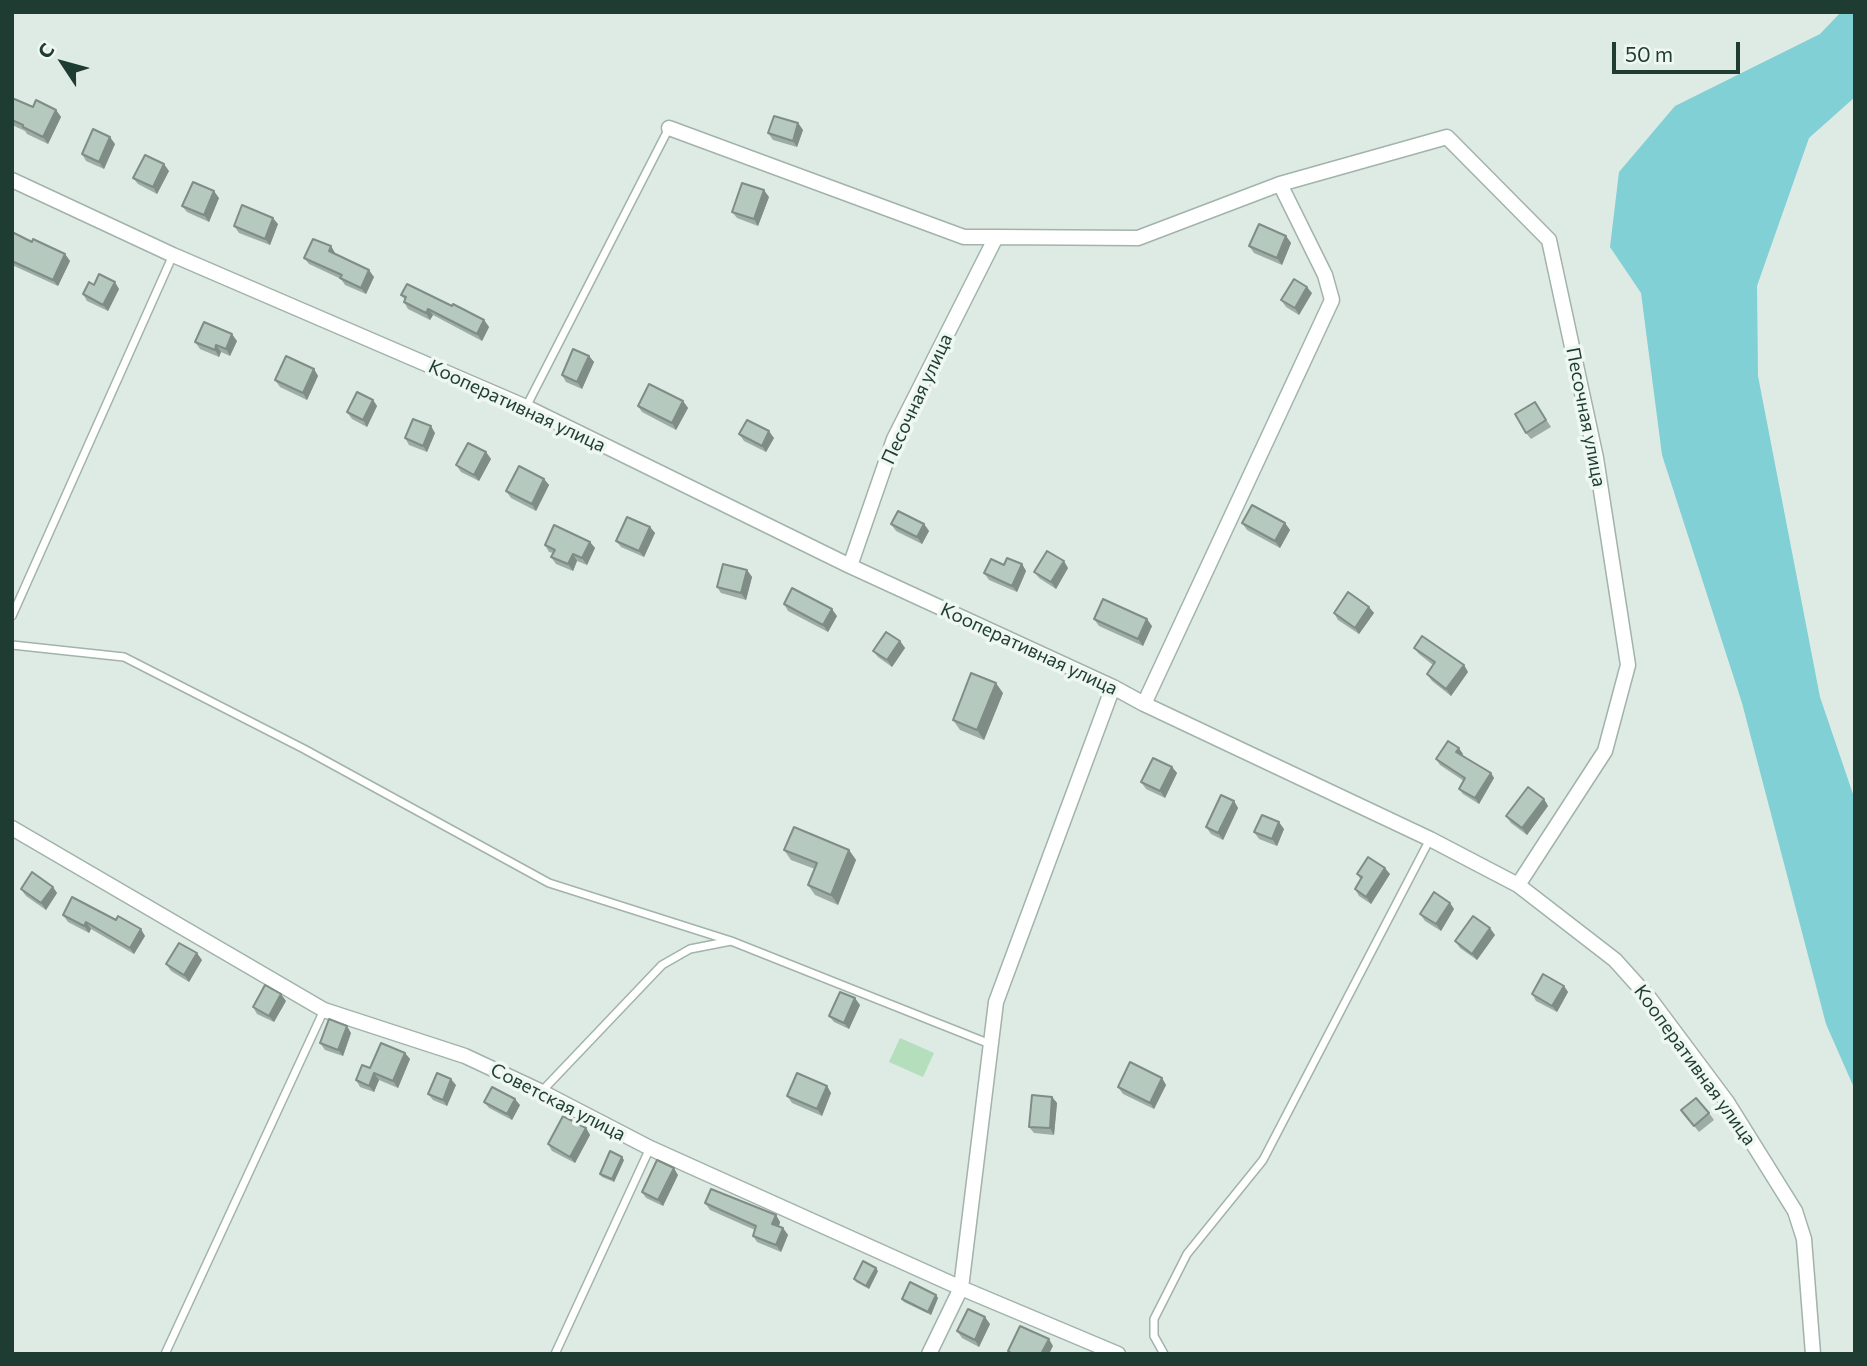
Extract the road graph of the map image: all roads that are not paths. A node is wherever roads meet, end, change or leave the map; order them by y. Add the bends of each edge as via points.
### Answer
1 (669, 128) joint
2 (12, 180) edge
3 (1280, 184) junction
4 (996, 237) junction
5 (173, 256) junction
6 (526, 407) junction
7 (850, 566) junction
8 (12, 616) edge
9 (12, 645) edge
10 (1114, 687) junction
11 (1144, 704) junction
12 (12, 828) edge
13 (1430, 839) junction
14 (1518, 885) junction
15 (731, 940) junction
16 (324, 1010) junction
17 (991, 1044) junction
18 (542, 1092) junction
19 (650, 1148) junction
20 (961, 1288) junction
21 (165, 1354) edge
22 (555, 1354) edge
23 (929, 1354) edge
24 (1118, 1354) edge
25 (1164, 1354) edge
26 (1813, 1354) edge

1 - 4 street, Песочная улица via 964,237
1 - 6 lane
2 - 5 street, Кооперативная улица
3 - 4 street, Песочная улица via 1138,238
3 - 11 street via 1325,275 1332,300
3 - 14 street, Песочная улица via 1447,137 1549,240 1596,458 1628,665 1605,751
4 - 7 street, Песочная улица via 894,439
5 - 6 street, Кооперативная улица
5 - 8 lane
6 - 7 street, Кооперативная улица
7 - 10 street, Кооперативная улица
9 - 15 lane via 124,657 549,883
10 - 11 street, Кооперативная улица
10 - 17 street via 996,1002
11 - 13 street, Кооперативная улица
12 - 16 street, Советская улица
13 - 14 street, Кооперативная улица
13 - 25 lane via 1263,1160 1187,1254 1154,1319 1154,1336
14 - 26 street, Кооперативная улица via 1615,960 1727,1102 1795,1211 1804,1239
15 - 17 lane
15 - 18 lane via 690,948 662,965
16 - 18 street, Советская улица via 465,1056
16 - 21 lane
17 - 20 street
18 - 19 street, Советская улица
19 - 20 street, Советская улица
19 - 22 lane
20 - 23 street
20 - 24 street, Советская улица

